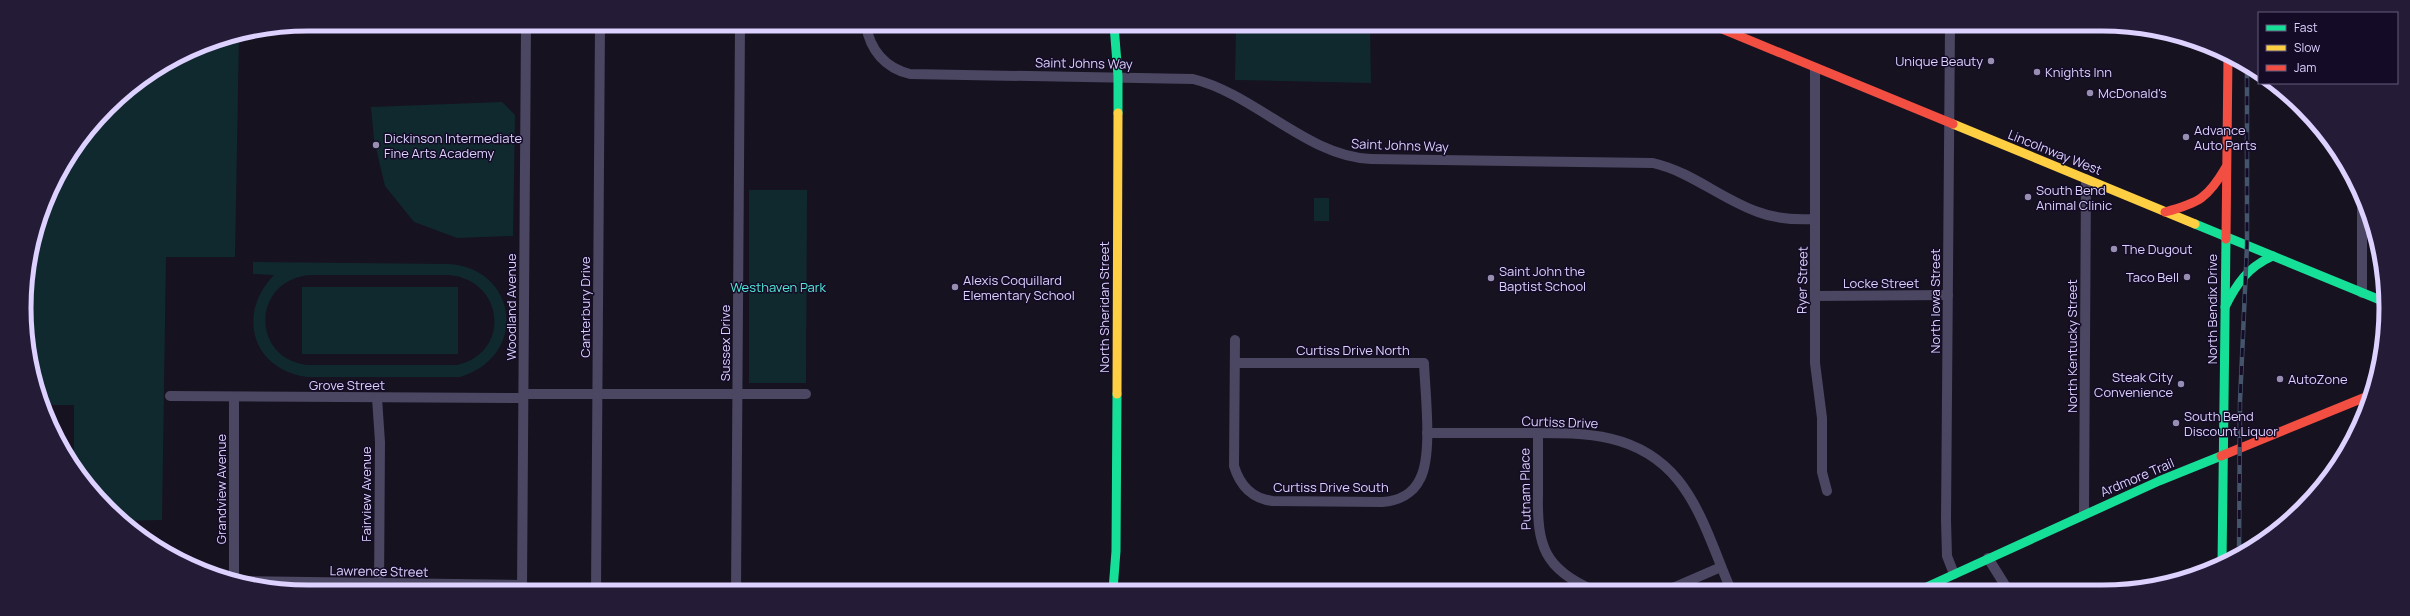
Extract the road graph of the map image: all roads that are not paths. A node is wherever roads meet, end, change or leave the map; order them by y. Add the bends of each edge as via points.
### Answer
1 (526, 31) edge
2 (600, 31) edge
3 (740, 31) edge
4 (868, 31) edge
5 (1114, 31) edge
6 (1727, 31) edge
7 (1950, 31) edge
8 (2228, 62) edge
9 (1815, 68) junction
10 (1118, 76) junction
11 (1950, 123) junction
12 (2226, 167) junction
13 (2086, 179) junction
14 (2165, 212) junction
15 (2362, 213) edge
16 (1815, 219) junction
17 (2225, 237) junction
18 (2273, 256) junction
19 (2362, 293) junction
20 (1948, 295) junction
21 (1815, 296) junction
22 (2379, 299) edge
23 (2225, 307) junction
24 (1235, 340) dead end
25 (1236, 362) junction
26 (598, 393) junction
27 (737, 394) junction
28 (806, 394) dead end
29 (170, 396) dead end
30 (523, 396) junction
31 (234, 397) junction
32 (377, 398) junction
33 (2364, 398) edge
34 (1427, 433) junction
35 (1538, 433) junction
36 (2223, 454) junction
37 (1828, 491) dead end
38 (2084, 514) junction
39 (2222, 557) edge
40 (1988, 558) junction
41 (1721, 567) junction
42 (1954, 574) junction
43 (235, 576) edge
44 (268, 582) edge
45 (331, 585) edge
46 (379, 585) edge
47 (522, 585) edge
48 (596, 585) edge
49 (736, 585) edge
50 (1113, 585) edge
51 (1584, 585) edge
52 (1680, 585) edge
53 (1728, 585) edge
54 (1931, 585) edge
55 (2005, 585) edge

1 - 30 street, Woodland Avenue
2 - 26 street, Canterbury Drive
3 - 27 street, Sussex Drive
4 - 10 street, Saint Johns Way via 871,44 884,61 901,72
5 - 10 street, North Sheridan Street
6 - 9 street, Lincolnway West
7 - 11 street, North Iowa Street
8 - 12 street, North Bendix Drive
9 - 11 street, Lincolnway West
9 - 16 street, Ryer Street
10 - 16 street, Saint Johns Way via 1180,77 1216,85 1322,147 1348,157 1653,163 1682,172 1757,212 1781,218
10 - 50 street, North Sheridan Street via 1116,543
11 - 13 street, Lincolnway West
11 - 20 street, North Iowa Street
12 - 14 street via 2212,193 2203,200
12 - 17 street, North Bendix Drive
13 - 14 street, Lincolnway West
13 - 38 street, North Kentucky Street
14 - 17 street, Lincolnway West
15 - 19 street
16 - 21 street, Ryer Street
17 - 18 street, Lincolnway West
17 - 23 street, North Bendix Drive
18 - 19 street, Lincolnway West
18 - 23 street via 2256,263 2239,279
19 - 22 street, Lincolnway West
20 - 21 street, Locke Street
20 - 42 street, North Iowa Street via 1946,541 1947,556
21 - 37 street, Ryer Street via 1815,363 1822,418 1822,472
23 - 36 street, North Bendix Drive
24 - 25 street, Curtiss Drive South
25 - 34 street, Curtiss Drive North via 1424,363
25 - 34 street, Curtiss Drive South via 1234,466 1247,490 1263,499 1382,502 1398,499 1410,492 1420,480 1424,467
26 - 27 street, Grove Street
26 - 30 street, Grove Street
26 - 48 street, Canterbury Drive
27 - 28 street, Grove Street
27 - 49 street, Sussex Drive
29 - 31 street, Grove Street
30 - 32 street, Grove Street
30 - 47 street, Woodland Avenue
31 - 32 street, Grove Street
31 - 43 street, Grandview Avenue
32 - 46 street, Fairview Avenue via 380,442
33 - 36 street, Ardmore Trail
34 - 35 street, Curtiss Drive
35 - 41 street, Curtiss Drive via 1596,435 1626,443 1644,452 1678,480 1694,506
35 - 51 street, Putnam Place via 1537,524 1543,547 1559,571
36 - 38 street, Ardmore Trail
36 - 39 street, North Bendix Drive
38 - 40 street, Ardmore Trail
40 - 42 street, Ardmore Trail
40 - 55 street
41 - 52 street
41 - 53 street, Curtiss Drive
42 - 54 street, Ardmore Trail
44 - 45 street, Lawrence Street

